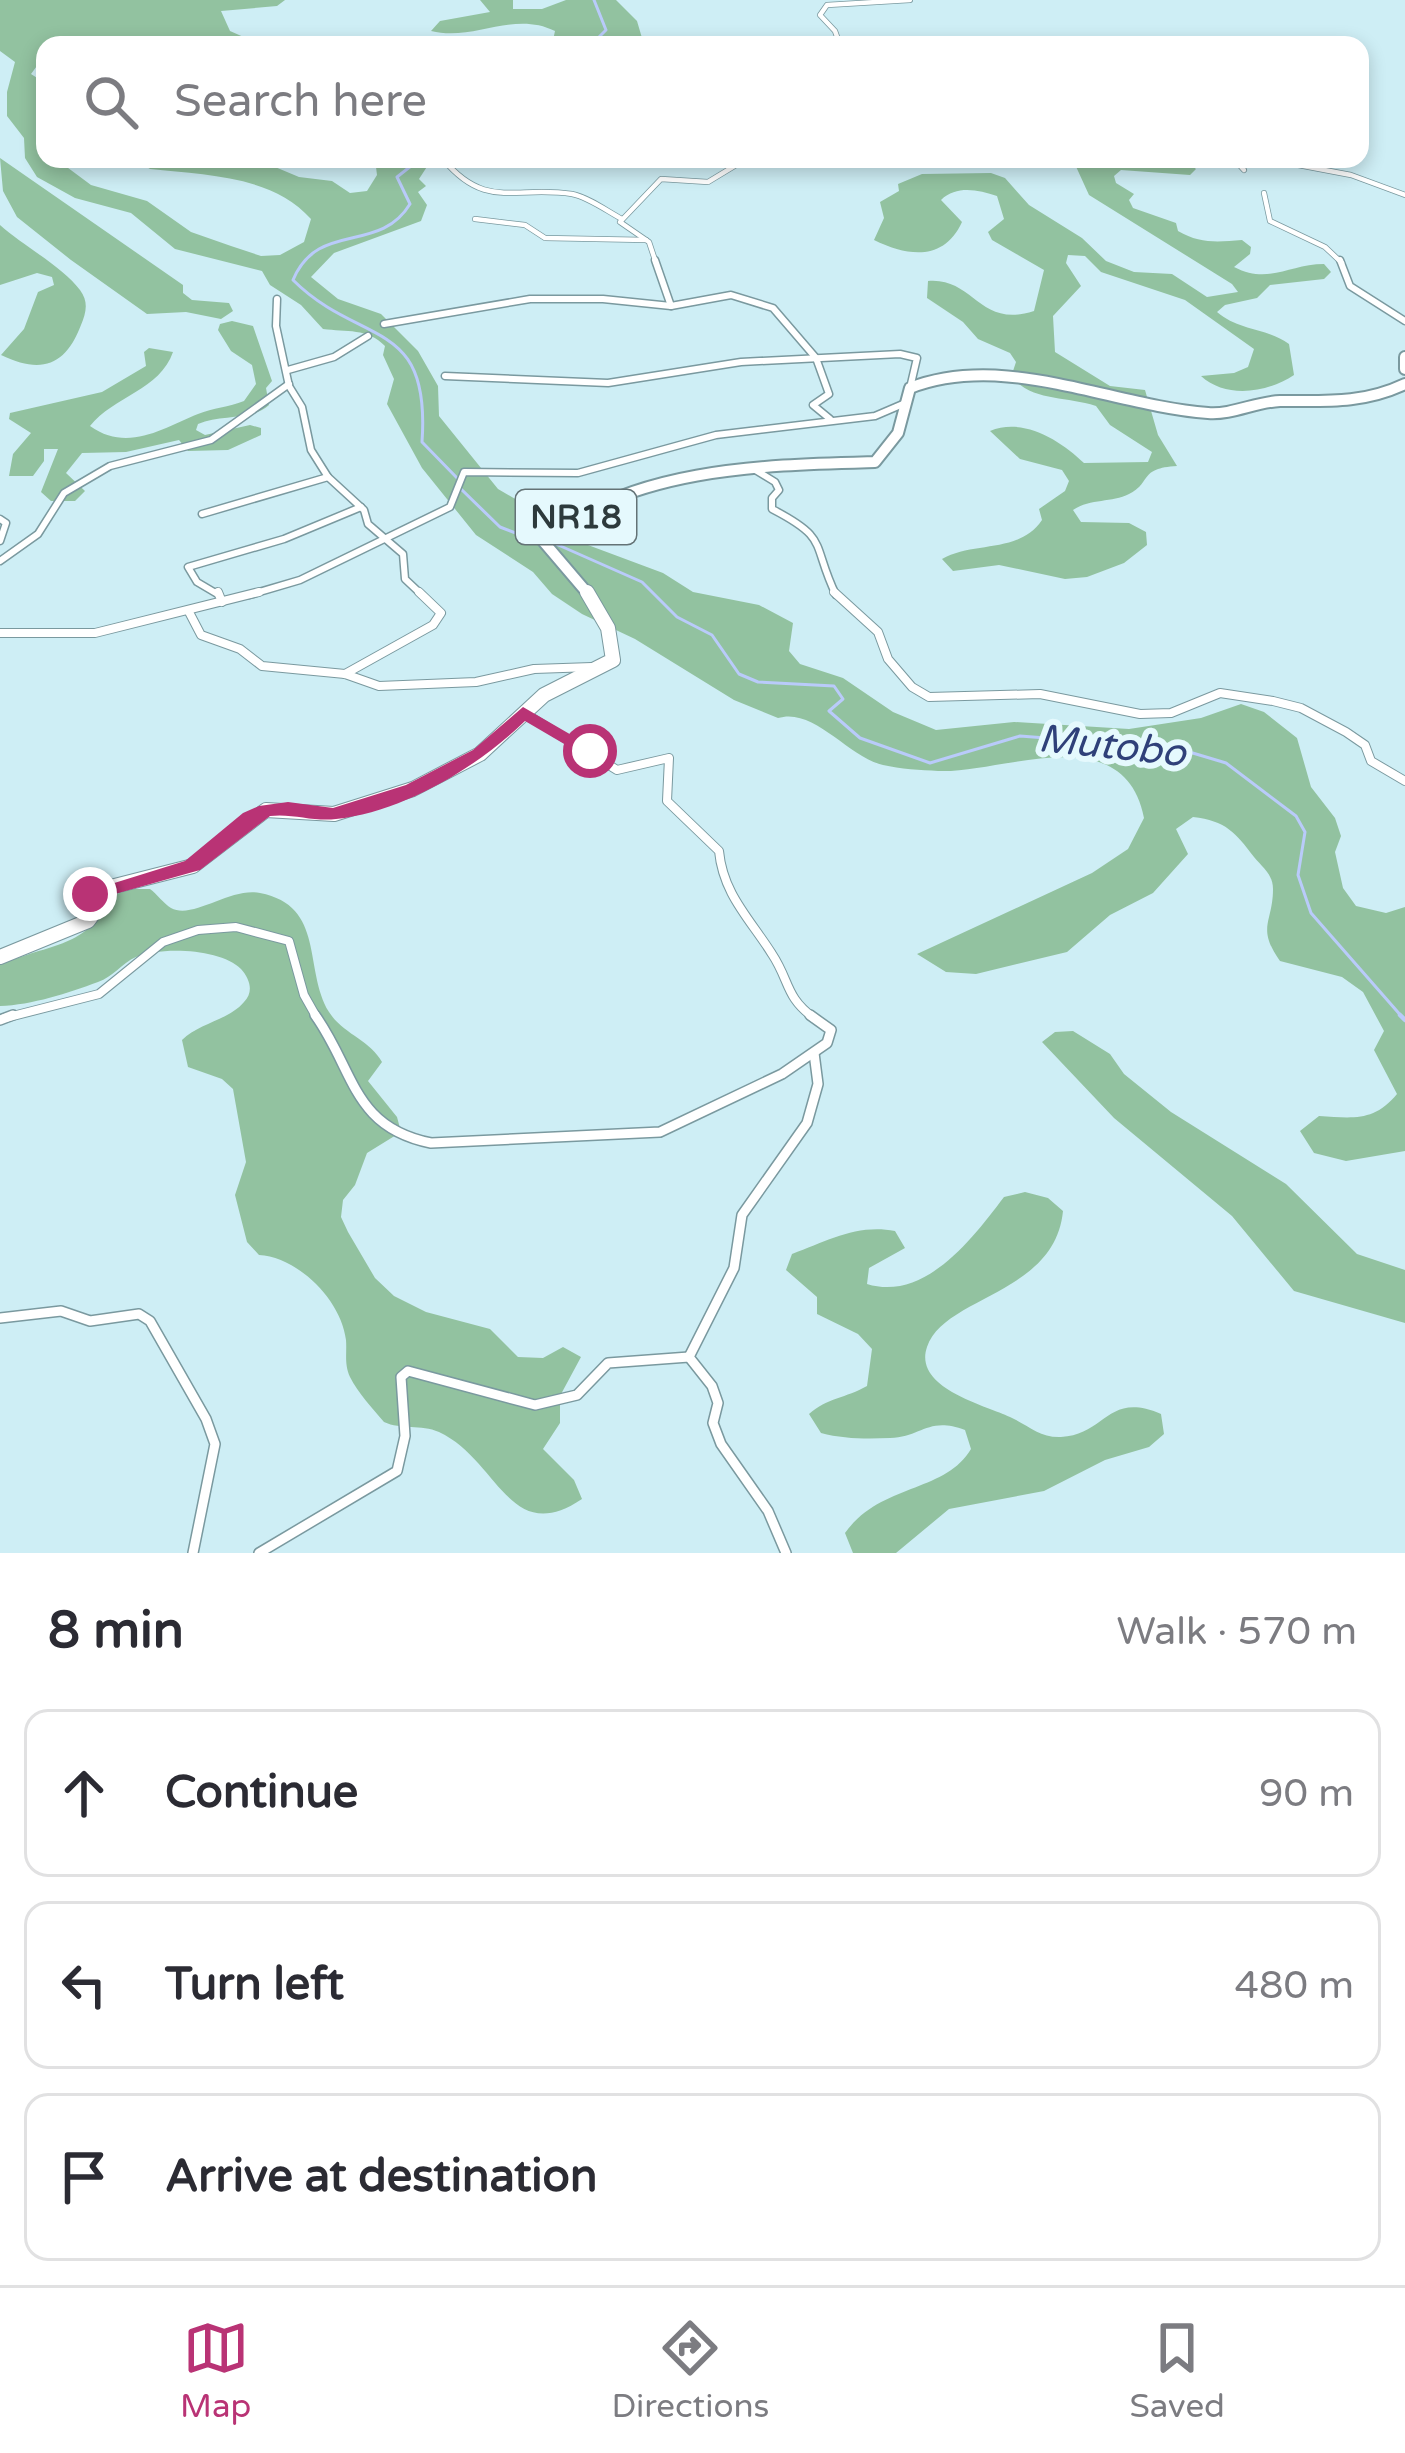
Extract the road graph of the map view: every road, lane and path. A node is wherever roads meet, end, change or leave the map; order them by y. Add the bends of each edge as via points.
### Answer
1 (910, 0) edge
2 (837, 36) edge
3 (450, 168) edge
4 (734, 168) edge
5 (1314, 168) edge
6 (1264, 194) dead end
7 (1405, 195) edge
8 (475, 219) dead end
9 (623, 219) junction
10 (647, 240) junction
11 (277, 299) dead end
12 (670, 307) junction
13 (1405, 321) edge
14 (384, 324) dead end
15 (368, 336) dead end
16 (1405, 357) edge
17 (816, 358) junction
18 (1405, 369) edge
19 (288, 370) junction
20 (446, 376) dead end
21 (289, 384) junction
22 (1405, 384) edge
23 (910, 388) junction
24 (904, 404) junction
25 (831, 420) junction
26 (752, 468) junction
27 (328, 477) junction
28 (362, 507) junction
29 (202, 514) dead end
30 (0, 519) edge
31 (386, 538) junction
32 (0, 541) edge
33 (0, 560) edge
34 (222, 602) junction
35 (189, 612) junction
36 (0, 632) edge
37 (605, 666) junction
38 (345, 674) junction
39 (523, 712) junction
40 (1405, 781) edge
41 (0, 957) edge
42 (0, 1020) edge
43 (814, 1053) junction
44 (0, 1318) edge
45 (689, 1357) junction
46 (193, 1553) edge
47 (259, 1553) edge
48 (786, 1553) edge

1 - 2 street via 826,5 820,15
3 - 9 street via 491,194 575,194
4 - 9 street via 704,184 661,178
5 - 7 street
6 - 13 street via 1270,221 1335,254 1350,286
8 - 10 street via 525,225 545,238
9 - 10 street
10 - 12 street
11 - 19 street
12 - 14 street via 530,299
12 - 17 street via 727,296 761,302
15 - 19 street via 334,357
16 - 18 main road
17 - 20 street via 608,383
17 - 23 street via 915,356
17 - 25 street via 830,394 813,405
19 - 21 street
21 - 27 street via 310,451
21 - 33 street via 211,440 110,466 67,490 38,534
22 - 23 main road via 1368,402 1264,402 1214,414 946,374
23 - 24 main road, NR18
24 - 25 street
24 - 26 main road, NR18 via 898,434 875,462
25 - 31 street via 716,435 578,473 464,472 454,504
26 - 37 main road, NR18 via 683,476 569,519 544,541 603,621 615,655
26 - 40 street via 779,490 772,509 820,542 836,596 878,632 889,659 928,697 1040,694 1140,714 1172,712 1220,693 1273,700 1346,732 1371,761
27 - 28 street
27 - 29 street
28 - 31 street
28 - 34 street via 188,567
30 - 32 street
31 - 34 street via 300,580
31 - 38 street via 403,554 408,583 440,618
34 - 35 street
35 - 36 street via 95,634
35 - 38 street via 200,635 262,666
37 - 38 street via 380,686
37 - 39 main road
39 - 41 main road via 480,754 413,789 334,814 258,814 193,866 95,891 87,898 94,913 88,921
39 - 43 street via 617,770 669,758 667,801 719,851 731,896 776,958 793,1003 831,1030
42 - 43 street via 106,990 151,950 197,929 272,932 289,940 315,1021 377,1124 400,1139 431,1143 660,1132
43 - 45 street via 818,1084 807,1123 742,1215 734,1268
44 - 46 street via 61,1311 90,1321 139,1314 150,1321 215,1441
45 - 47 street via 608,1363 577,1395 535,1406 408,1371 401,1392 409,1433 397,1471
45 - 48 street via 718,1402 713,1424 721,1444 768,1511

